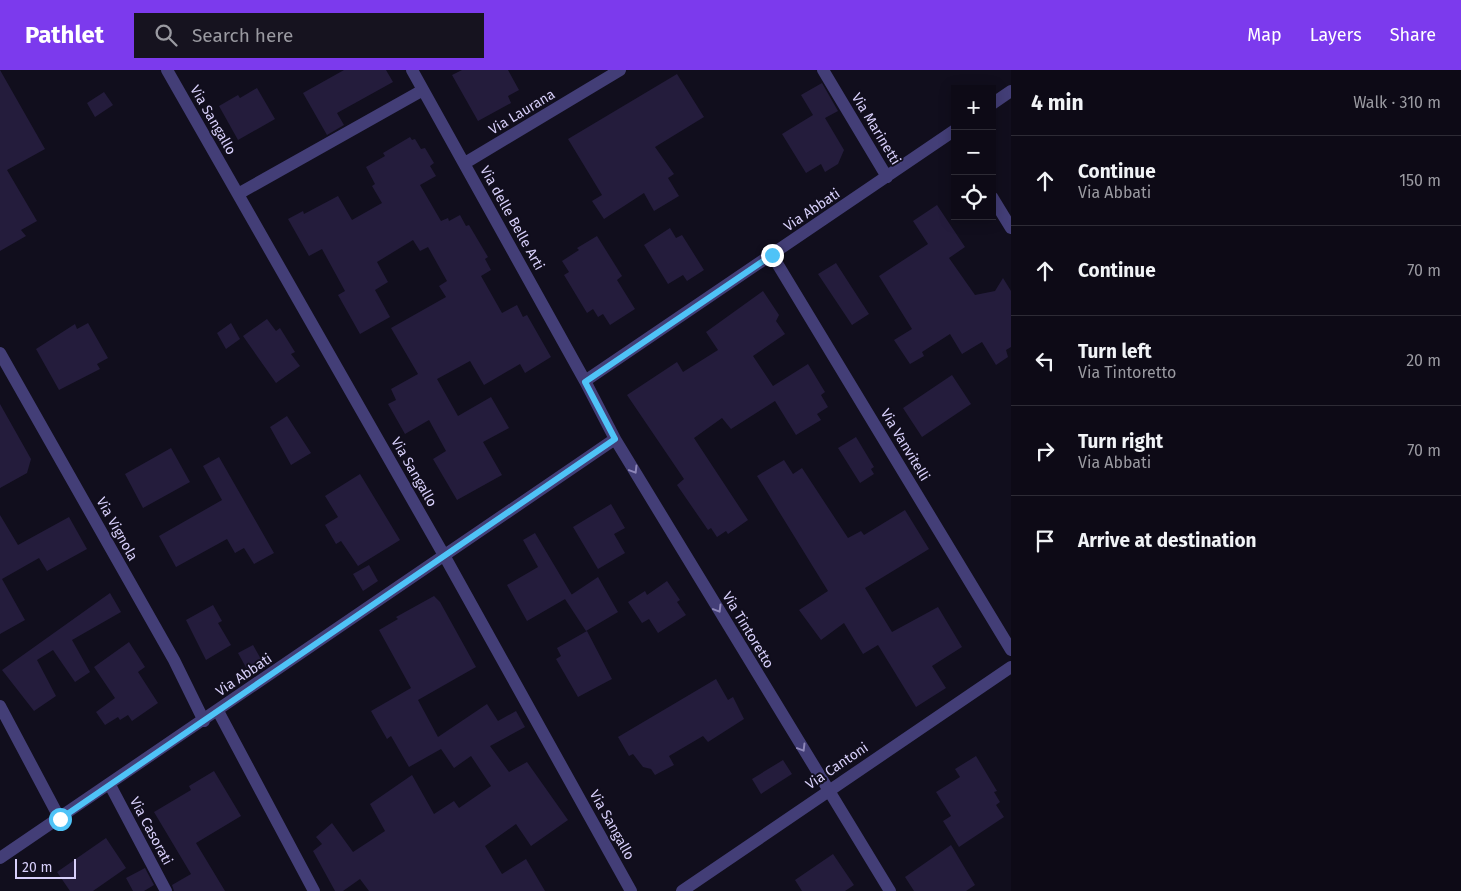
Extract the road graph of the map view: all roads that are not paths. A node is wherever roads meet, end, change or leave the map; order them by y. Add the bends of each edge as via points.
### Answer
1 (167, 70) edge
2 (412, 70) edge
3 (620, 70) edge
4 (823, 70) edge
5 (423, 90) junction
6 (1011, 91) edge
7 (996, 101) edge
8 (951, 135) edge
9 (465, 163) junction
10 (888, 177) junction
11 (238, 194) junction
12 (996, 204) edge
13 (1011, 228) edge
14 (772, 255) junction
15 (0, 353) edge
16 (585, 382) junction
17 (615, 439) junction
18 (445, 557) junction
19 (1011, 650) edge
20 (1011, 667) edge
21 (0, 706) edge
22 (218, 711) junction
23 (204, 721) junction
24 (110, 785) junction
25 (828, 790) junction
26 (60, 819) junction
27 (0, 858) edge
28 (166, 891) edge
29 (314, 891) edge
30 (632, 891) edge
31 (682, 891) edge
32 (890, 891) edge

1 - 11 street, Via Sangallo
2 - 5 street, Via delle Belle Arti
3 - 9 street, Via Laurana
4 - 10 street, Via Marinetti
5 - 9 street, Via delle Belle Arti
5 - 11 street
6 - 7 street
8 - 10 street, Via Abbati
9 - 16 street, Via delle Belle Arti
10 - 14 street, Via Abbati
11 - 18 street, Via Sangallo
12 - 13 street
14 - 16 street, Via Abbati
14 - 19 street, Via Vanvitelli
15 - 23 street, Via Vignola via 174,660
16 - 17 street, Via Tintoretto
17 - 18 street, Via Abbati
17 -> 25 street, Via Tintoretto
18 - 22 street, Via Abbati
18 - 30 street, Via Sangallo
20 - 25 street, Via Cantoni
21 - 26 street
22 - 23 street, Via Abbati
22 - 29 street
23 - 24 street, Via Abbati
24 - 26 street, Via Abbati
24 - 28 street, Via Casorati
25 - 31 street, Via Cantoni
25 - 32 street, Via Tintoretto
26 - 27 street, Via Abbati

